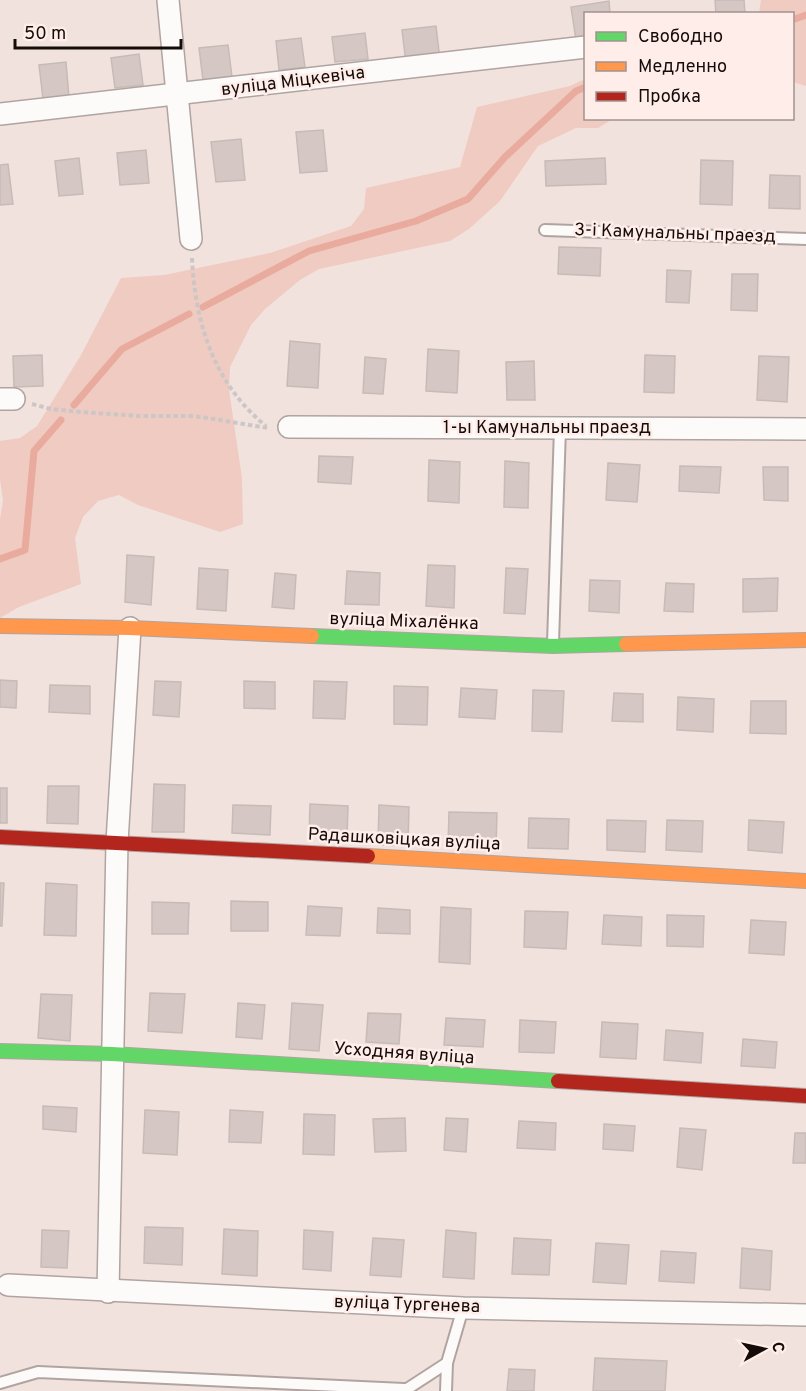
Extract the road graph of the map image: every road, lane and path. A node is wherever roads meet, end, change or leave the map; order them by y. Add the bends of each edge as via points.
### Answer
1 (168, 0) edge
2 (584, 47) edge
3 (177, 95) junction
4 (0, 114) edge
5 (545, 230) dead end
6 (806, 238) edge
7 (191, 239) joint
8 (7, 399) edge
9 (278, 428) junction
10 (560, 428) junction
11 (806, 429) edge
12 (0, 626) edge
13 (130, 628) junction
14 (806, 640) edge
15 (553, 646) junction
16 (0, 837) edge
17 (117, 842) junction
18 (806, 881) edge
19 (0, 1051) edge
20 (112, 1054) junction
21 (806, 1096) edge
22 (8, 1285) dead end
23 (108, 1292) junction
24 (463, 1308) junction
25 (806, 1316) edge
26 (447, 1362) junction
27 (0, 1383) edge
28 (404, 1390) edge
29 (446, 1391) edge

1 - 3 street
2 - 3 street, вуліца Міцкевіча
3 - 4 street, вуліца Міцкевіча
3 - 7 street
5 - 6 lane, 3-і Камунальны праезд
7 - 9 path via 193,289 203,336 238,400 251,414
8 - 9 path via 51,409 195,416
9 - 10 street, 1-ы Камунальны праезд
10 - 11 street, 1-ы Камунальны праезд
10 - 15 lane
12 - 13 street, вуліца Міхалёнка
13 - 15 street, вуліца Міхалёнка
13 - 17 street
14 - 15 street, вуліца Міхалёнка
16 - 17 street, Радашковіцкая вуліца
17 - 18 street, Радашковіцкая вуліца
17 - 20 street
19 - 20 street, Усходняя вуліца
20 - 21 street, Усходняя вуліца
20 - 23 street
22 - 23 street, вуліца Тургенева
23 - 24 street, вуліца Тургенева
24 - 25 street, вуліца Тургенева
24 - 26 lane
26 - 28 lane
26 - 29 lane
27 - 28 lane via 38,1372

